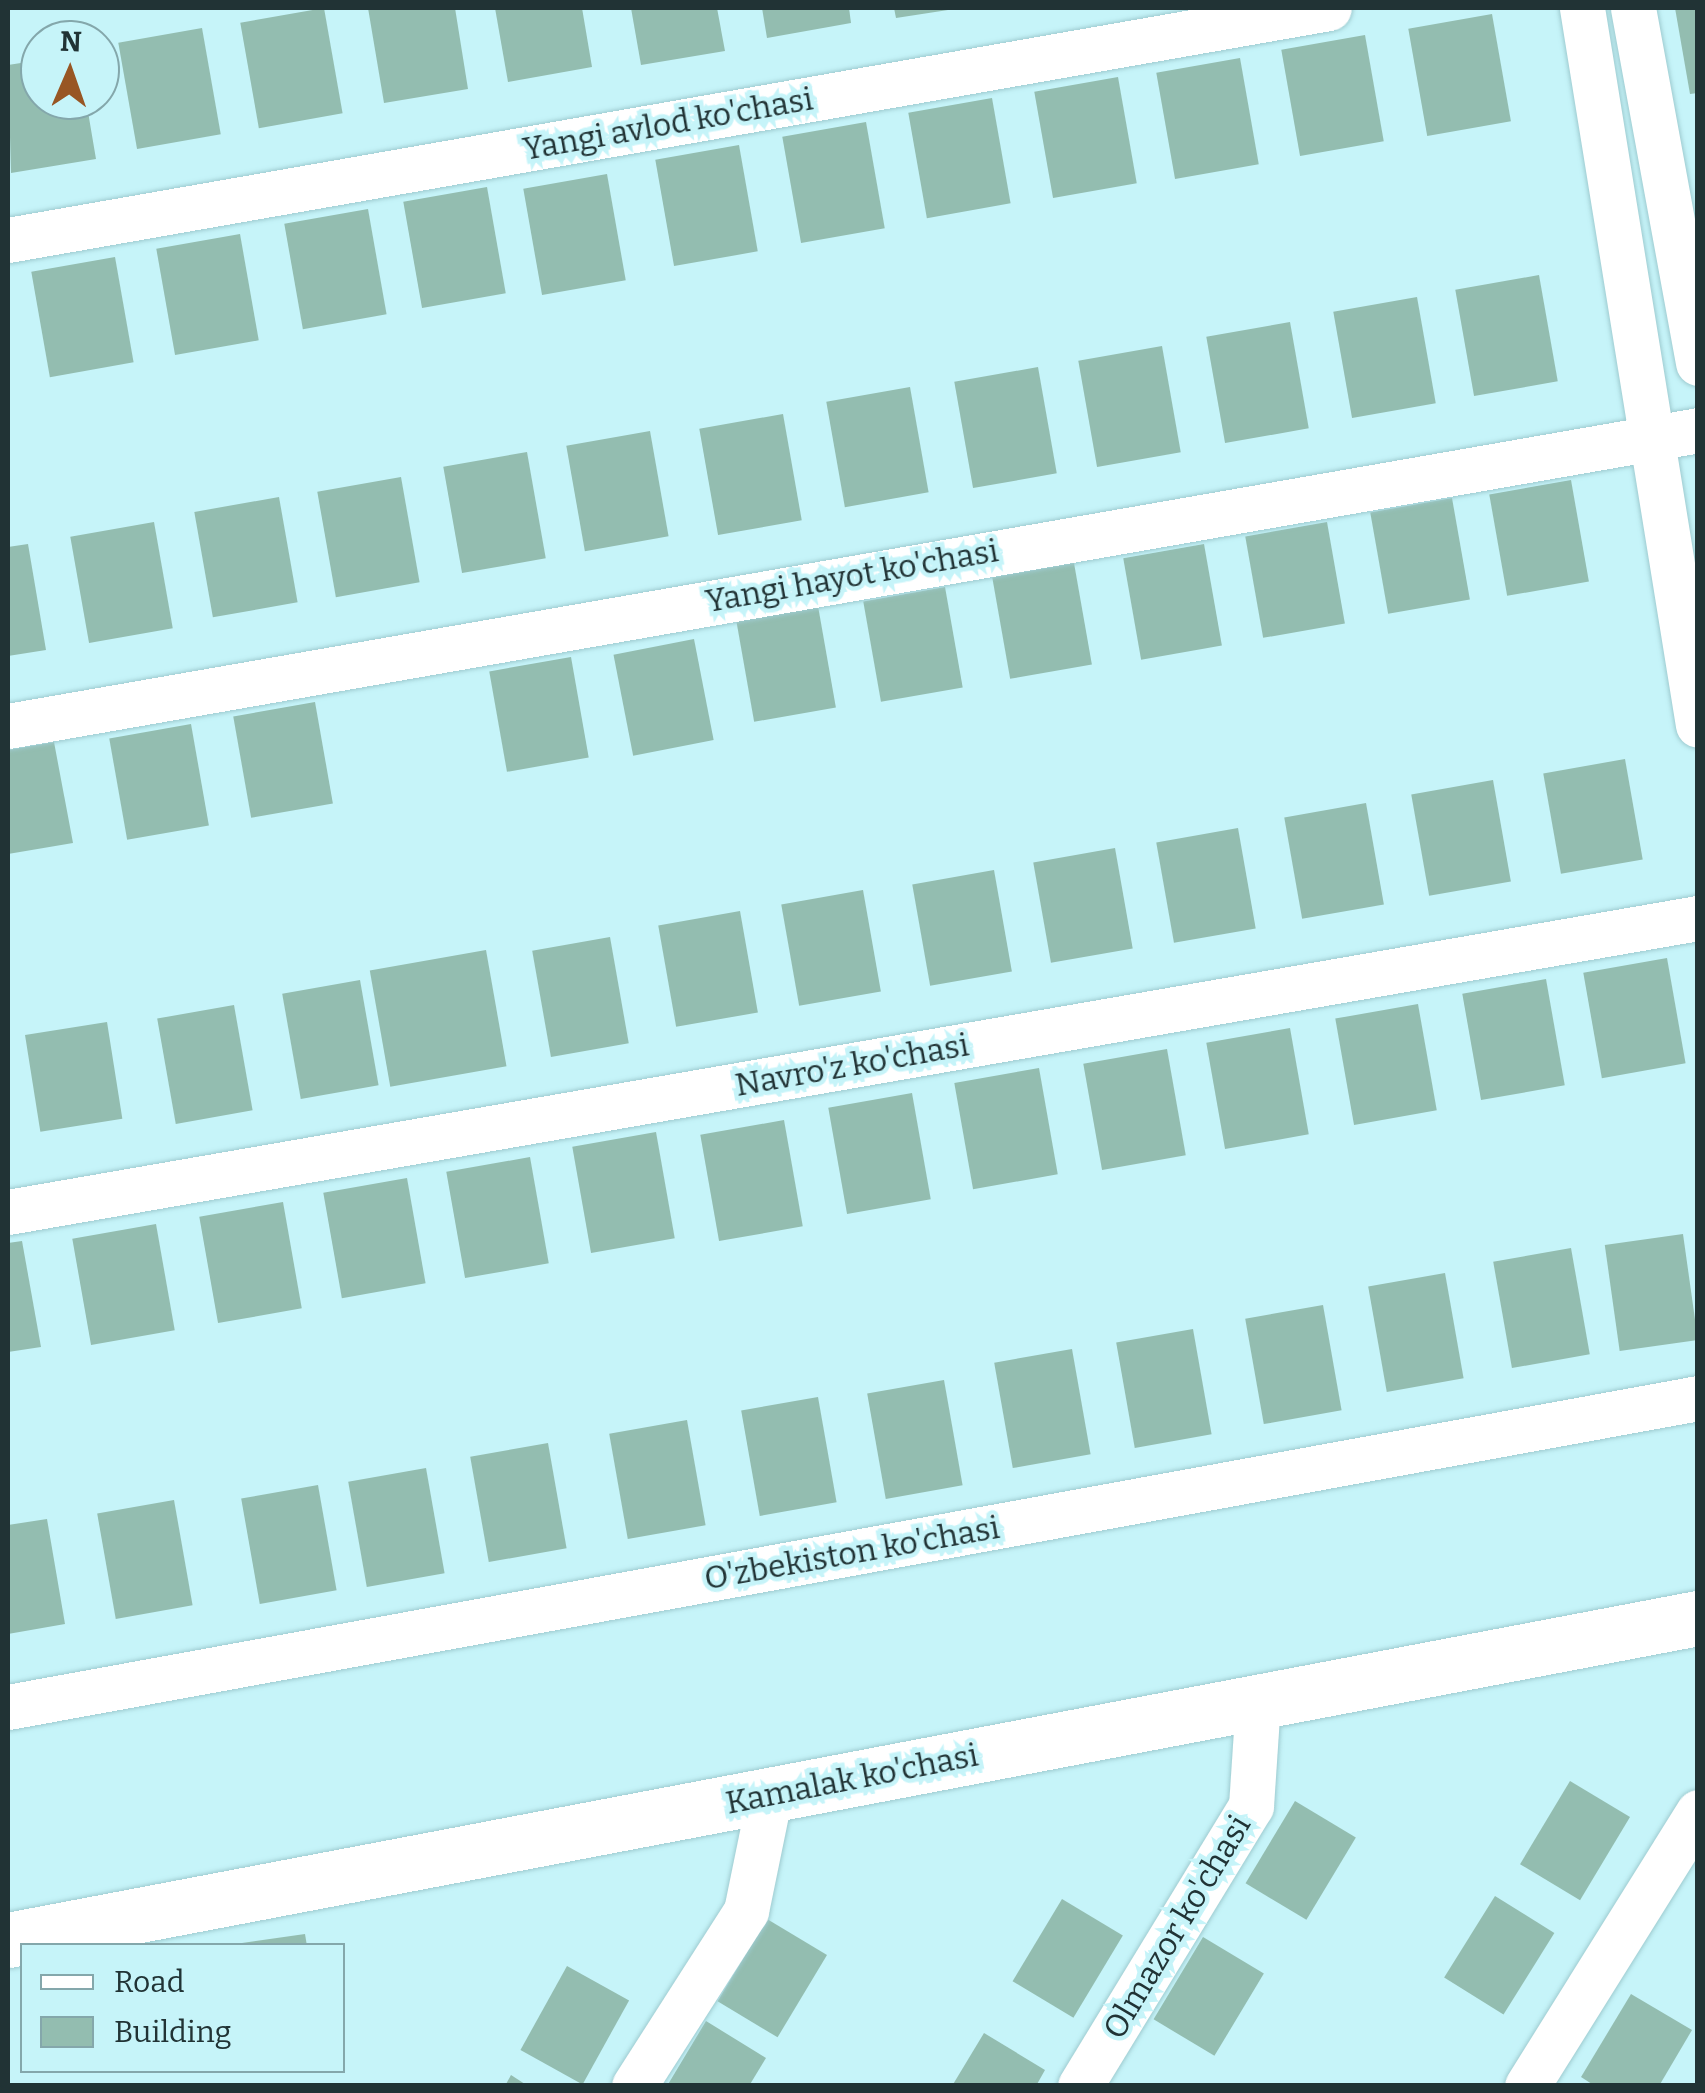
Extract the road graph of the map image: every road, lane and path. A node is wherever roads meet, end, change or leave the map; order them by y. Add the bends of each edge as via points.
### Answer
1 (1328, 8) edge
2 (1582, 8) edge
3 (1633, 8) edge
4 (8, 240) edge
5 (1698, 363) edge
6 (1698, 430) edge
7 (1648, 435) junction
8 (1698, 725) edge
9 (8, 726) edge
10 (1698, 918) edge
11 (8, 1212) edge
12 (1698, 1398) edge
13 (1698, 1618) edge
14 (1258, 1702) junction
15 (8, 1707) edge
16 (770, 1794) junction
17 (1698, 1812) edge
18 (8, 1940) edge
19 (634, 2086) edge
20 (1080, 2086) edge
21 (1527, 2086) edge

1 - 4 street, Yangi avlod ko'chasi
2 - 7 street
3 - 5 street
6 - 7 street, Yangi hayot ko'chasi
7 - 8 street
7 - 9 street, Yangi hayot ko'chasi
10 - 11 street, Navro'z ko'chasi
12 - 15 street, O'zbekiston ko'chasi
13 - 14 main road, Kamalak ko'chasi
14 - 16 main road, Kamalak ko'chasi
14 - 20 street, Olmazor ko'chasi via 1251,1806
16 - 18 main road, Kamalak ko'chasi
16 - 19 street via 746,1912
17 - 21 street

